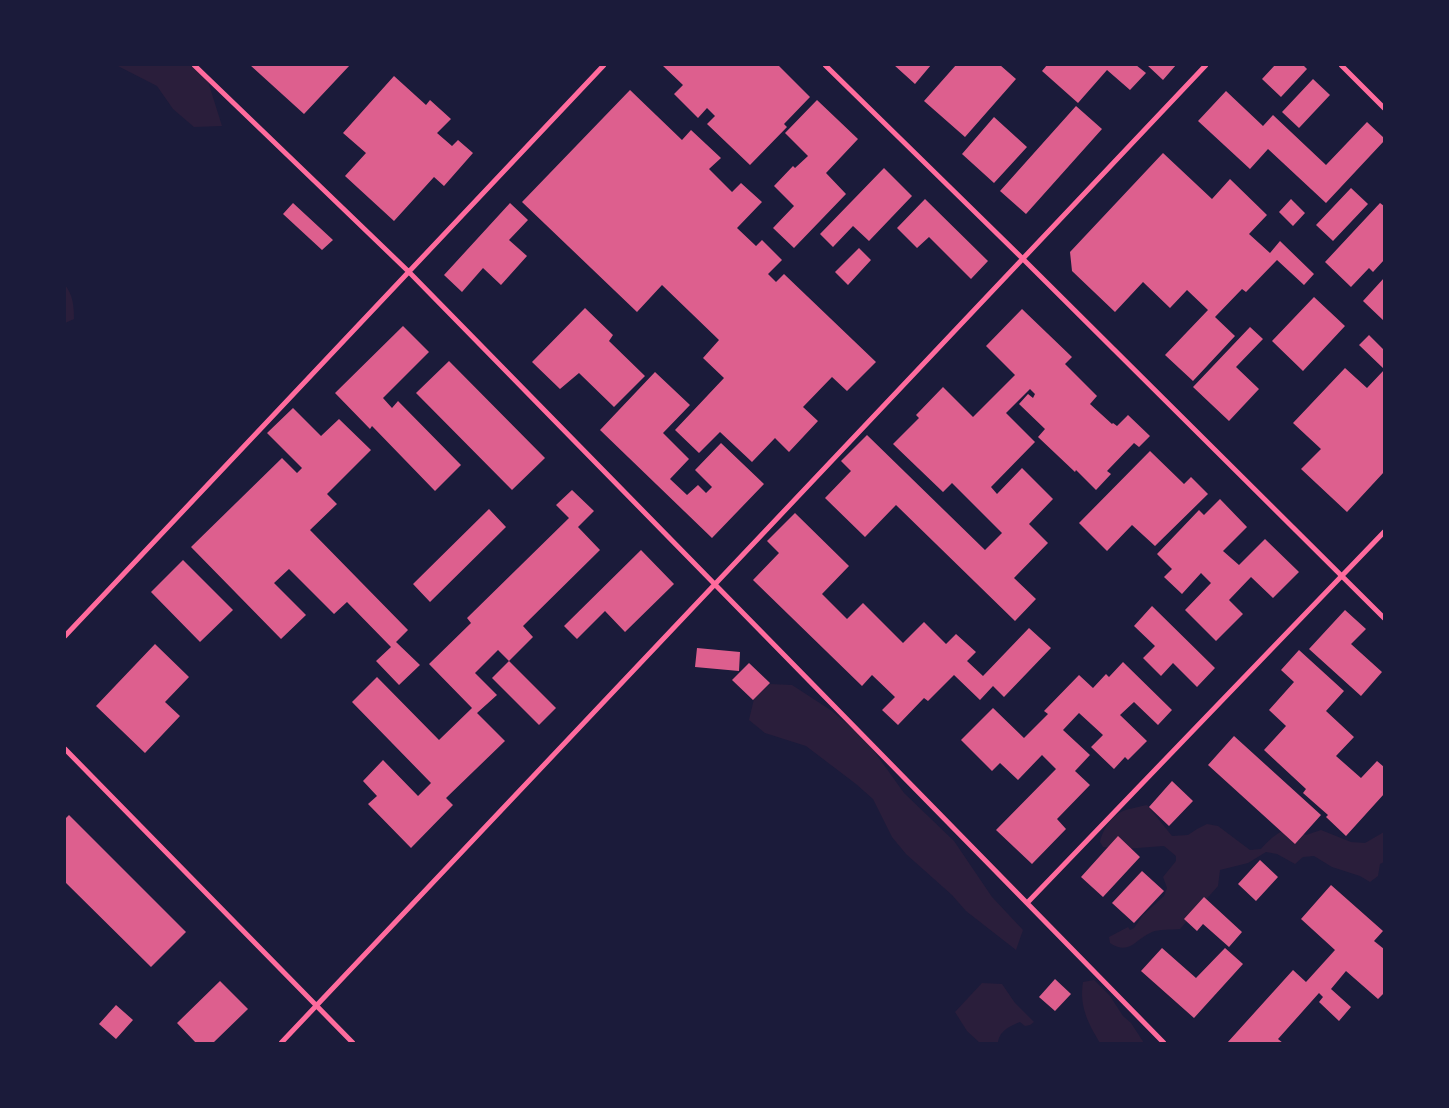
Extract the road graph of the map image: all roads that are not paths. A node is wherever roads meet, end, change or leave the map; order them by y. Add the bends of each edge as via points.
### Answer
1 (194, 65) edge
2 (604, 65) edge
3 (825, 65) edge
4 (1206, 65) edge
5 (1340, 65) edge
6 (1384, 108) edge
7 (1023, 259) junction
8 (409, 272) junction
9 (1384, 532) edge
10 (1342, 576) junction
11 (716, 584) junction
12 (1384, 618) edge
13 (65, 636) edge
14 (65, 749) edge
15 (1028, 902) junction
16 (317, 1006) junction
17 (281, 1043) edge
18 (353, 1043) edge
19 (1164, 1043) edge

1 - 8 street
2 - 8 street
3 - 7 street
4 - 7 street
5 - 6 street
7 - 10 street
7 - 11 street
8 - 11 street
8 - 13 street
9 - 10 street
10 - 12 street
10 - 15 street
11 - 15 street
11 - 16 street
14 - 16 street
15 - 19 street
16 - 17 street
16 - 18 street

